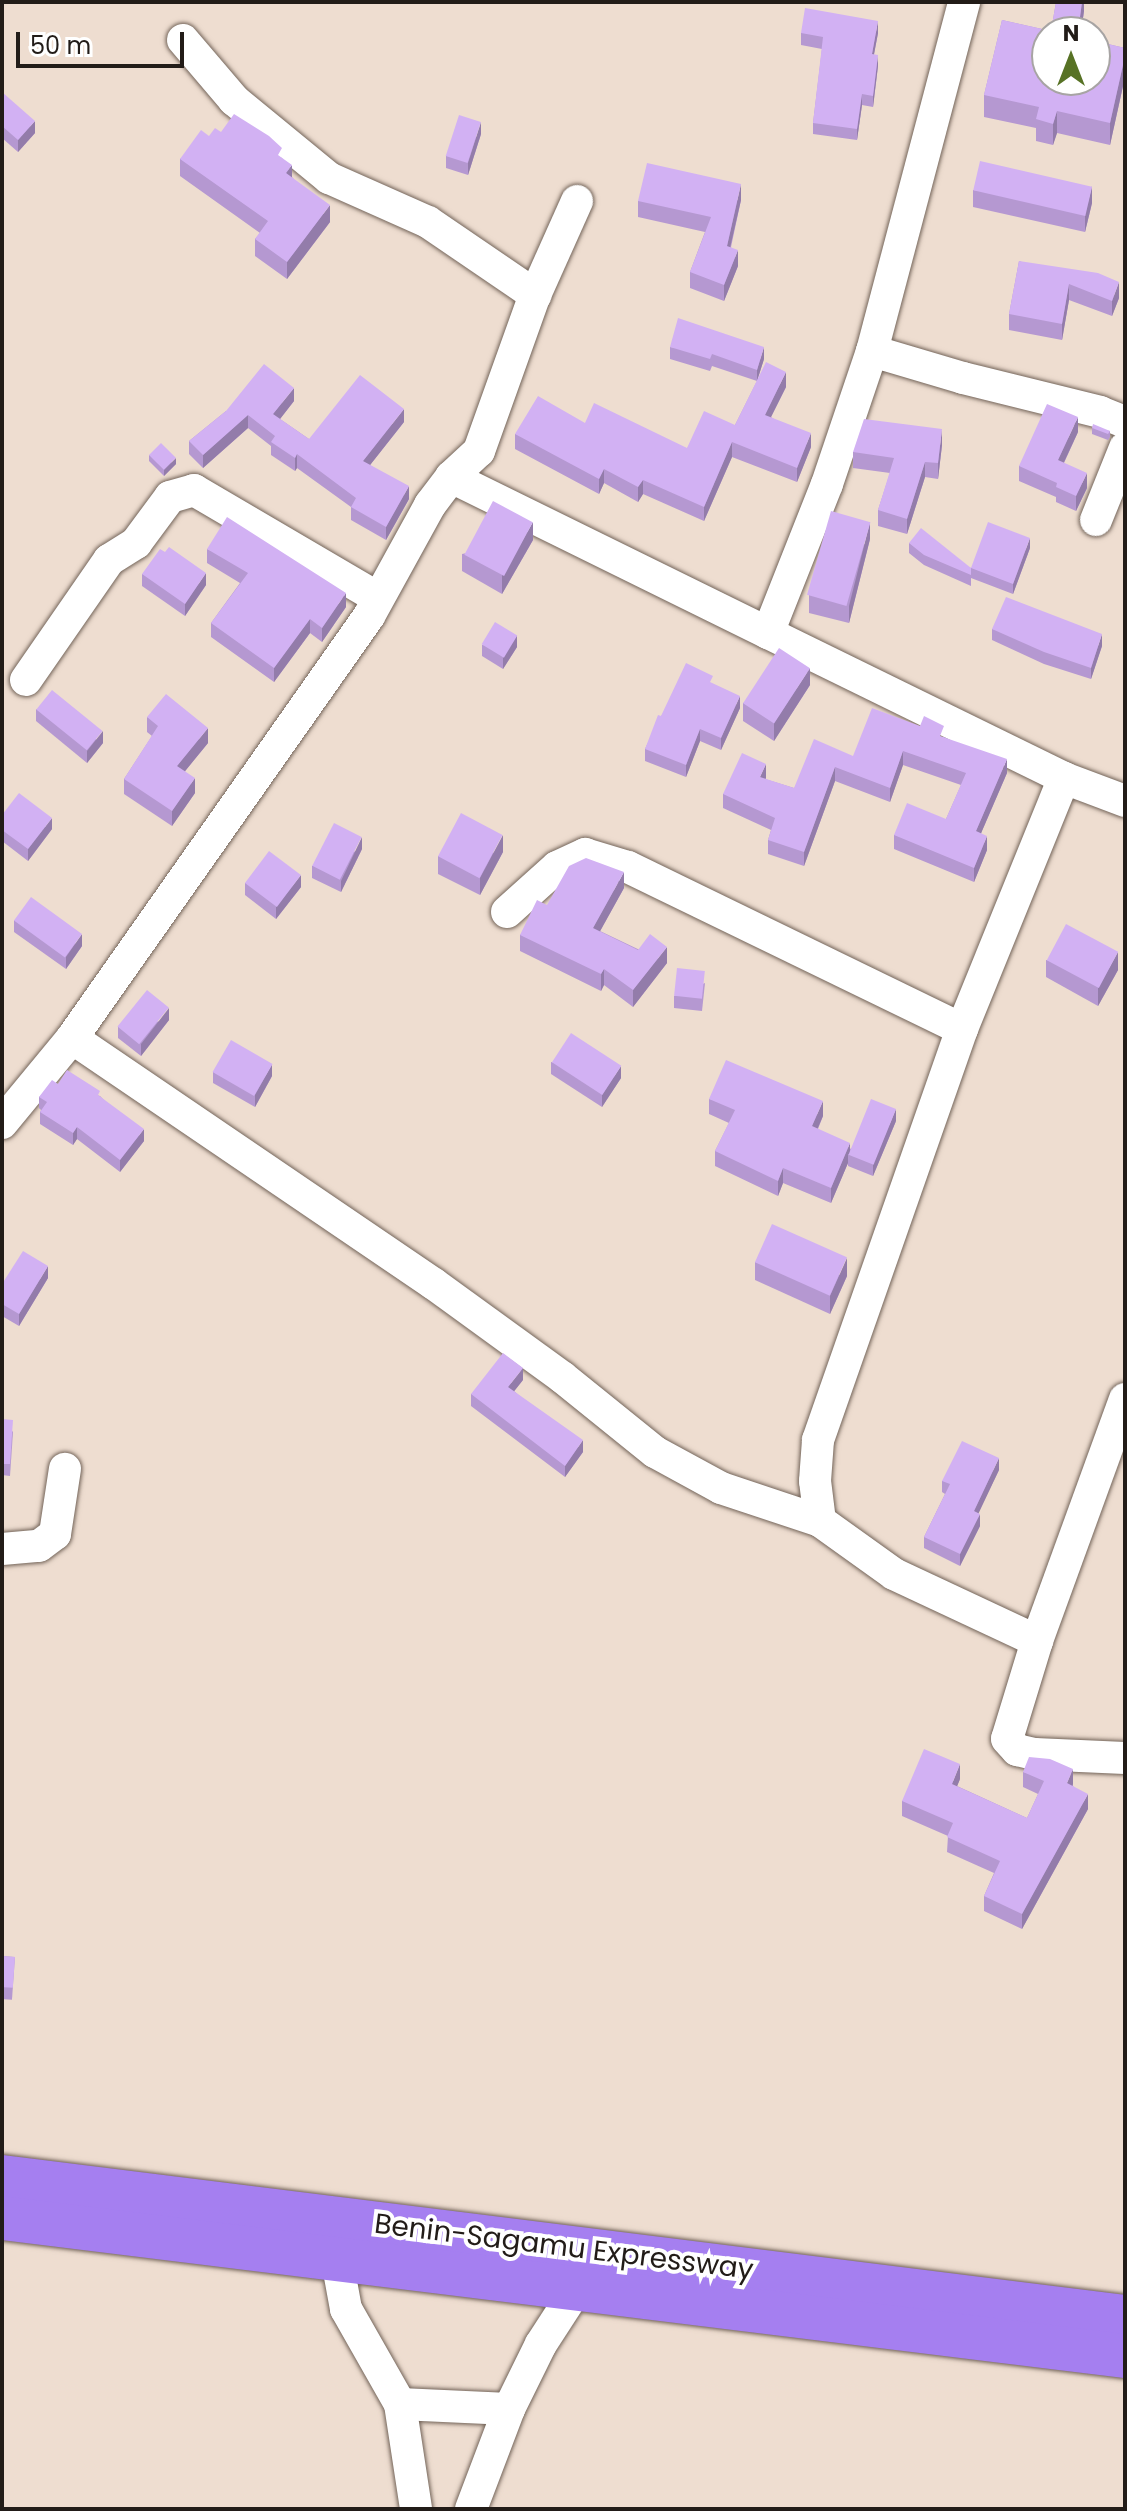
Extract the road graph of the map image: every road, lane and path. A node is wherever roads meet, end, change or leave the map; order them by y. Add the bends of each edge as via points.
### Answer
1 (964, 2) edge
2 (183, 40) dead end
3 (577, 201) dead end
4 (535, 295) junction
5 (872, 351) junction
6 (1125, 422) edge
7 (1125, 448) edge
8 (451, 477) junction
9 (1096, 520) dead end
10 (378, 598) junction
11 (768, 633) junction
12 (26, 680) dead end
13 (1064, 778) junction
14 (1125, 801) edge
15 (507, 912) dead end
16 (962, 1029) junction
17 (72, 1038) junction
18 (2, 1123) edge
19 (1125, 1399) edge
20 (65, 1469) dead end
21 (820, 1521) junction
22 (2, 1549) edge
23 (1037, 1641) junction
24 (1125, 1758) edge
25 (2, 2177) edge
26 (2, 2218) edge
27 (337, 2260) junction
28 (578, 2287) junction
29 (1125, 2317) edge
30 (1125, 2356) edge
31 (400, 2404) junction
32 (509, 2409) junction
33 (416, 2509) edge
34 (471, 2509) edge

1 - 5 street
2 - 4 street via 234,100 329,178 428,222
3 - 4 street
4 - 8 street via 479,451
5 - 6 street
5 - 11 street
7 - 9 street
8 - 10 street
8 - 11 street
10 - 12 street via 194,490 170,497 136,543 109,560
10 - 17 street
11 - 13 street
13 - 14 street
13 - 16 street
15 - 16 street via 557,867 585,854 628,867
16 - 21 street via 818,1440 815,1481
17 - 18 street
17 - 21 street via 434,1284 655,1452 721,1488
19 - 23 street
20 - 22 street via 55,1534 39,1546
21 - 23 street via 894,1574
23 - 24 street via 1007,1739 1017,1750 1035,1754
25 - 29 highway, Benin-Sagamu Expressway
26 - 27 highway, Benin-Sagamu Expressway
27 - 28 highway, Benin-Sagamu Expressway
27 - 31 street via 346,2309
28 - 30 highway, Benin-Sagamu Expressway
28 - 32 street via 541,2344
31 - 32 street
31 - 33 street
32 - 34 street

